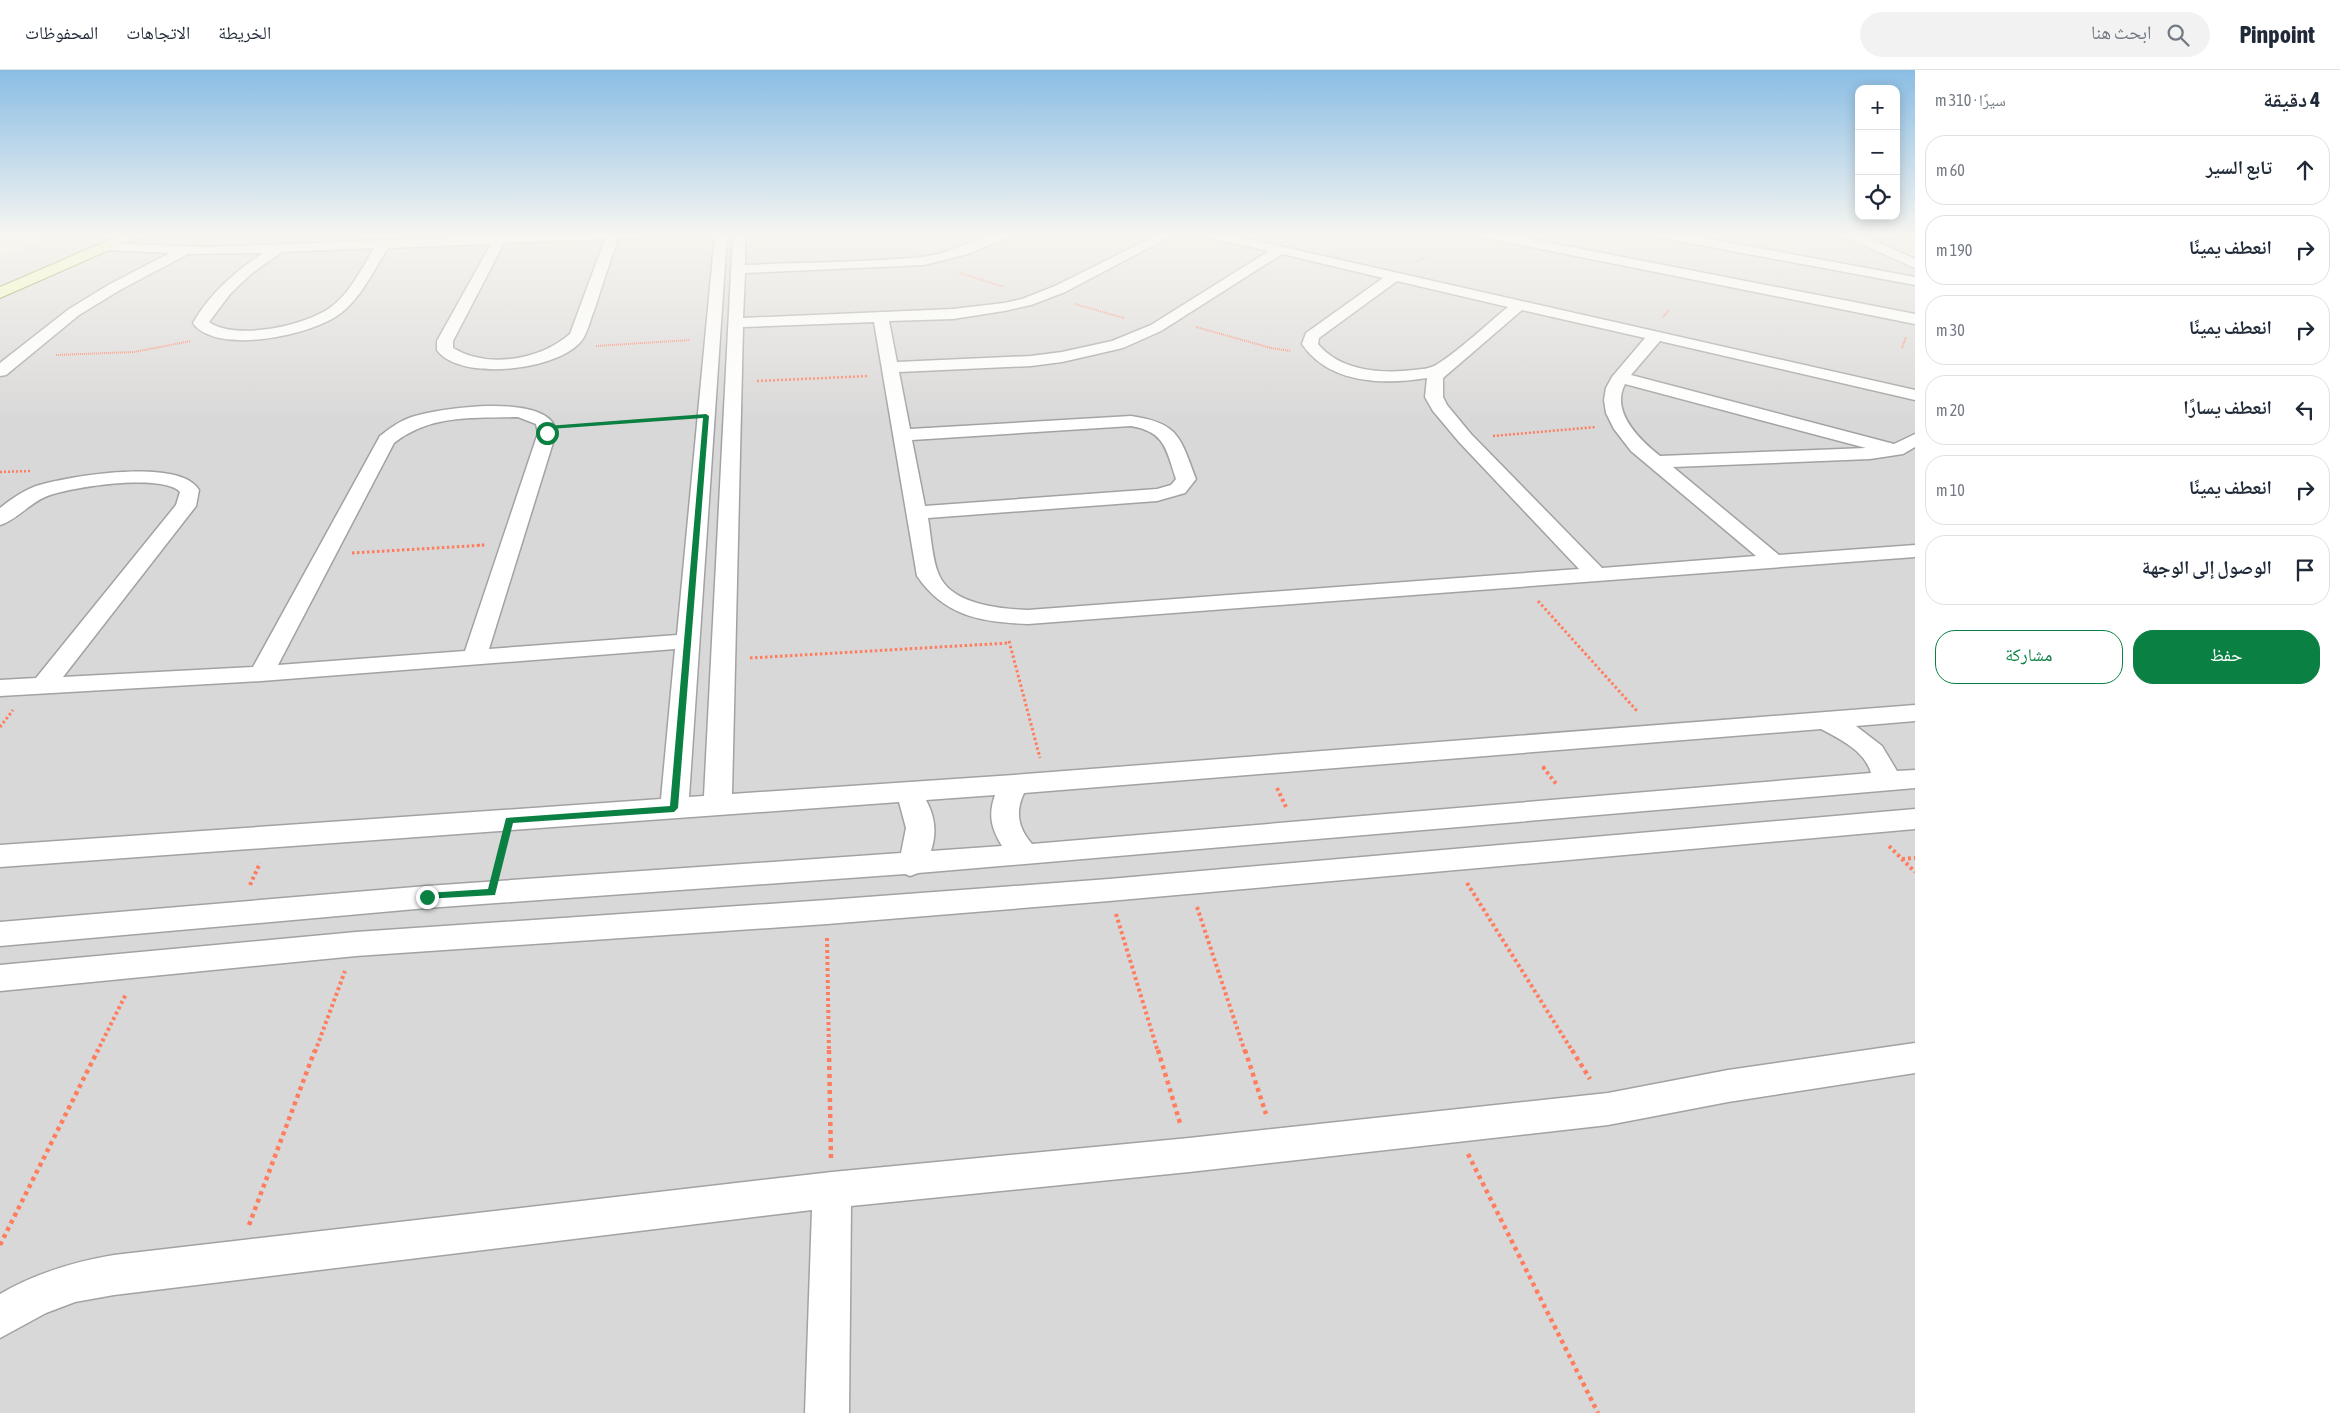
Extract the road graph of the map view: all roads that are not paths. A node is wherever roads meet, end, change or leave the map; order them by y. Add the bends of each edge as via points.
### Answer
1 (98, 297) edge
2 (222, 297) edge
3 (347, 297) edge
4 (469, 297) edge
5 (591, 297) edge
6 (717, 297) edge
7 (737, 297) edge
8 (1015, 297) edge
9 (1039, 297) edge
10 (1206, 297) edge
11 (1366, 297) edge
12 (1486, 297) edge
13 (1802, 297) edge
14 (1518, 304) junction
15 (881, 317) junction
16 (736, 319) junction
17 (1915, 319) edge
18 (1656, 336) junction
19 (1441, 370) junction
20 (0, 371) edge
21 (891, 371) junction
22 (1620, 377) junction
23 (1915, 396) edge
24 (903, 435) junction
25 (1915, 440) edge
26 (1896, 450) junction
27 (1656, 462) junction
28 (917, 513) junction
29 (0, 519) edge
30 (1915, 551) edge
31 (1774, 561) junction
32 (1596, 574) junction
33 (688, 640) junction
34 (476, 657) junction
35 (261, 674) junction
36 (43, 686) junction
37 (0, 688) edge
38 (1915, 713) edge
39 (1827, 721) junction
40 (1915, 779) edge
41 (1886, 781) junction
42 (1014, 784) junction
43 (906, 792) junction
44 (718, 805) junction
45 (674, 808) junction
46 (1915, 818) edge
47 (1025, 856) junction
48 (2, 857) edge
49 (910, 865) junction
50 (0, 934) edge
51 (0, 978) edge
52 (1915, 1058) edge
53 (832, 1190) junction
54 (0, 1317) edge
55 (827, 1413) edge

1 - 20 street via 74,312
2 - 3 street via 204,316 201,323 206,329 218,333 260,334 322,319
4 - 5 street via 445,341 445,350 453,357 492,364 542,357 571,343 577,336
6 - 33 street
7 - 16 street
8 - 16 street via 953,308
9 - 15 street via 979,311
10 - 21 street via 1162,324 1117,345 1062,357
11 - 19 street via 1312,336 1310,344 1314,352 1341,368 1369,374 1406,377
12 - 14 street
13 - 17 street
14 - 18 street
14 - 19 street
15 - 16 street
15 - 21 street
16 - 44 street
18 - 22 street
18 - 23 street
19 - 32 street via 1436,378 1434,397 1439,407
21 - 24 street
22 - 26 street
22 - 27 street via 1613,388 1611,400 1619,425
24 - 28 street
24 - 28 street via 1144,422 1169,435 1186,479 1178,490 1157,495
25 - 26 street
26 - 27 street
27 - 31 street
28 - 32 street via 928,576 937,590 954,603 1002,616 1028,617
29 - 36 street via 24,499 43,490 85,481 167,478 188,488 190,496 186,506
30 - 31 street
31 - 32 street
33 - 34 street
33 - 45 street
34 - 35 street
34 - 35 street via 547,428 538,417 518,412 449,414 404,426 386,440
35 - 36 street
36 - 37 street
38 - 39 street
39 - 41 street via 1852,735 1876,756 1884,769
39 - 42 street
40 - 41 street
41 - 47 street
42 - 43 street
42 - 47 street via 1007,797 1005,827
43 - 44 street
43 - 49 street via 920,819 921,834
44 - 45 street
45 - 48 street
46 - 51 street via 1109,890 356,944
47 - 49 street
49 - 50 street via 492,892
52 - 53 street via 1728,1086 1608,1109
53 - 54 street via 75,1282 34,1297
53 - 55 street

